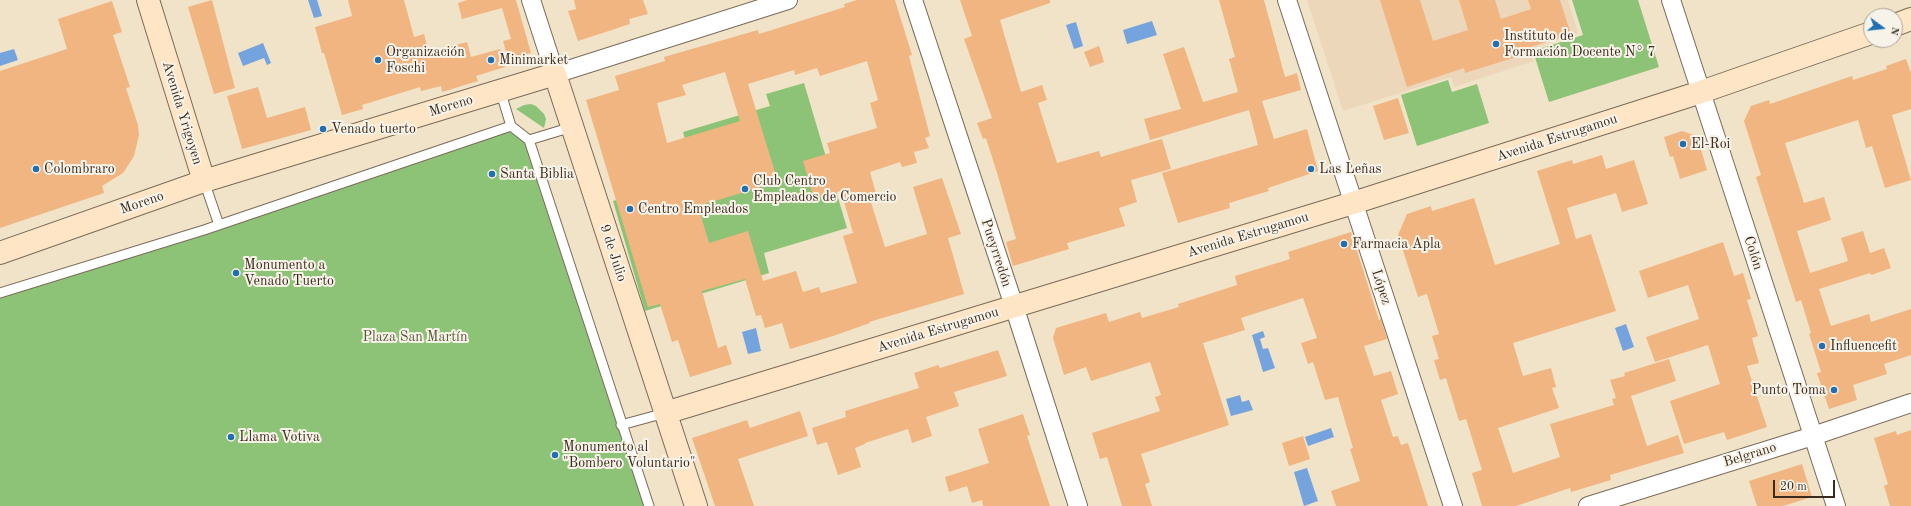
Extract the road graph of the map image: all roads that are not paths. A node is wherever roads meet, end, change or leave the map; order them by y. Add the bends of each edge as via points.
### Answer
1 (148, 0) edge
2 (531, 0) edge
3 (788, 0) edge
4 (913, 0) edge
5 (1287, 0) edge
6 (1671, 0) edge
7 (1863, 36) edge
8 (555, 74) junction
9 (500, 90) junction
10 (1701, 92) junction
11 (511, 126) junction
12 (572, 127) junction
13 (529, 140) junction
14 (204, 181) junction
15 (1354, 203) junction
16 (219, 225) junction
17 (0, 253) edge
18 (0, 293) edge
19 (1014, 306) junction
20 (1911, 403) edge
21 (665, 413) junction
22 (621, 425) junction
23 (1813, 436) junction
24 (649, 506) edge
25 (696, 506) edge
26 (1078, 506) edge
27 (1453, 506) edge
28 (1588, 506) edge
29 (1836, 506) edge

1 - 14 main road, Avenida Yrigoyen
2 - 8 street, 9 de Julio
3 - 8 street, Moreno
4 - 19 street, Pueyrredón
5 - 15 street, López
6 - 10 street, Colón
7 - 10 main road, Avenida Estrugamou
8 - 9 main road, Moreno
8 - 12 main road, 9 de Julio
9 - 11 lane
9 - 14 main road, Moreno
10 - 15 main road, Avenida Estrugamou
10 - 23 street, Colón
11 - 13 lane
11 - 16 lane
12 - 13 lane
12 - 21 main road, 9 de Julio
13 - 22 lane
14 - 16 lane, Avenida Yrigoyen
14 - 17 main road, Moreno
15 - 19 main road, Avenida Estrugamou
15 - 27 street, López
16 - 18 lane
19 - 21 main road, Avenida Estrugamou
19 - 26 street, Pueyrredón
20 - 23 street, Belgrano
21 - 22 lane, Avenida Estrugamou
21 - 25 main road, 9 de Julio
22 - 24 lane
23 - 28 street, Belgrano
23 - 29 street, Colón

